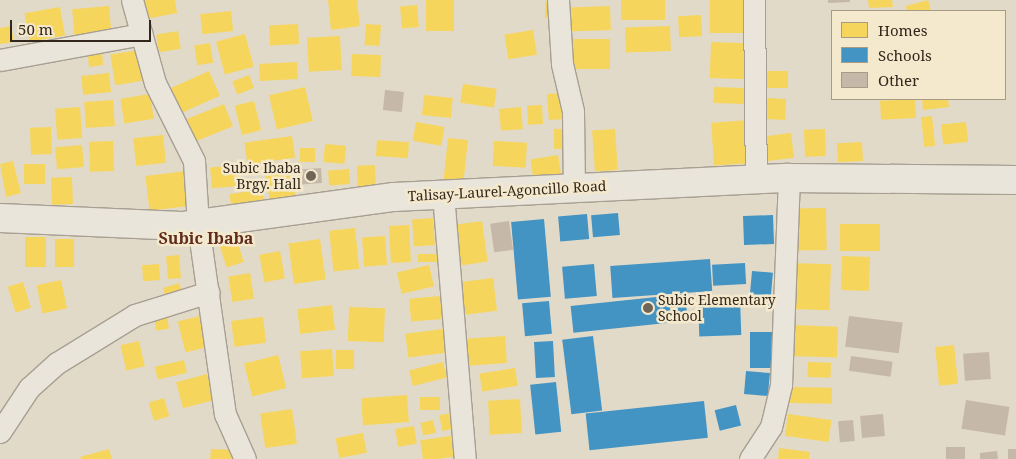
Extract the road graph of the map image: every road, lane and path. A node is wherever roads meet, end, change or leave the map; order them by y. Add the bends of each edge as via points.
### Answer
1 (132, 0) edge
2 (558, 0) edge
3 (754, 0) edge
4 (142, 34) junction
5 (0, 60) edge
6 (789, 178) junction
7 (756, 179) junction
8 (1016, 180) edge
9 (574, 188) junction
10 (443, 194) junction
11 (0, 218) edge
12 (198, 225) junction
13 (209, 292) junction
14 (0, 432) edge
15 (245, 459) edge
16 (465, 459) edge
17 (750, 459) edge

1 - 4 street
2 - 9 street via 562,64 573,111
3 - 7 street
4 - 5 street
4 - 12 street via 155,83 194,161
6 - 7 main road, Talisay-Laurel-Agoncillo Road
6 - 8 main road, Talisay-Laurel-Agoncillo Road
6 - 17 street via 782,385 771,427
7 - 9 main road, Talisay-Laurel-Agoncillo Road
9 - 10 main road, Talisay-Laurel-Agoncillo Road
10 - 12 main road, Talisay-Laurel-Agoncillo Road via 394,196
10 - 16 street
11 - 12 main road, Talisay-Laurel-Agoncillo Road
12 - 13 street
13 - 14 street via 135,315 57,363 29,388
13 - 15 street via 225,414

